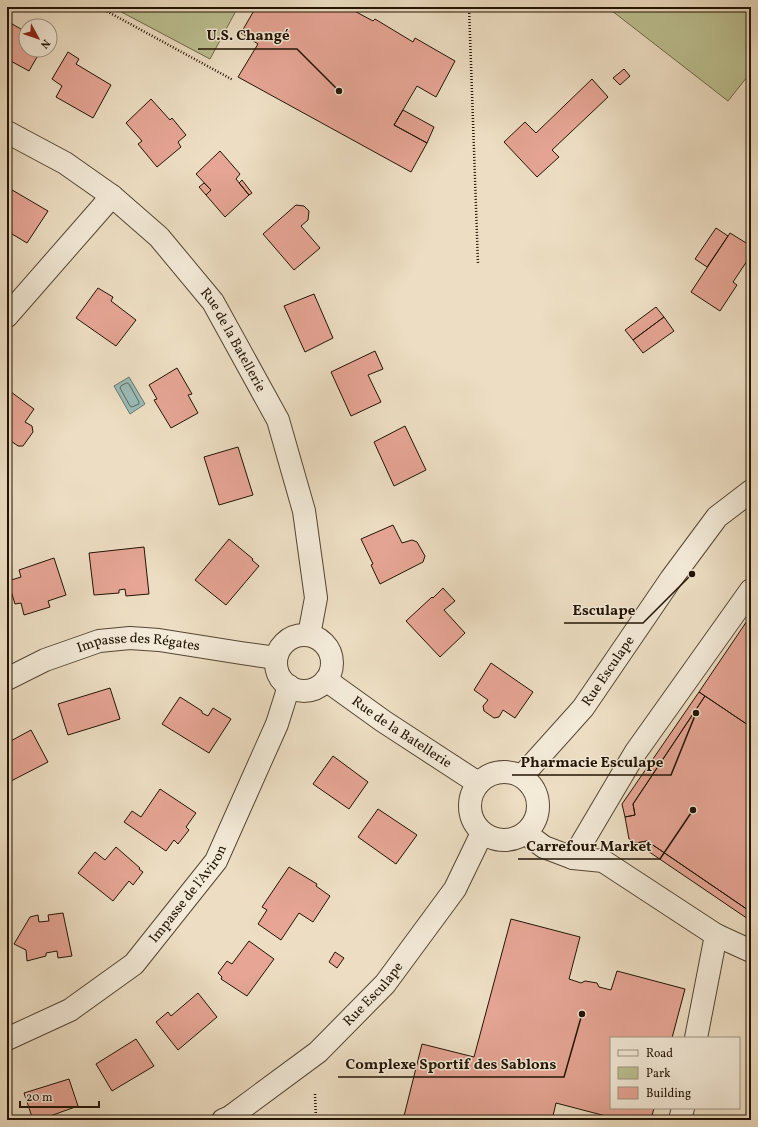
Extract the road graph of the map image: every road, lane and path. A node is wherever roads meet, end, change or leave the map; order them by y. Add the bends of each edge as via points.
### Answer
1 (99, 7) edge
2 (469, 7) edge
3 (233, 80) dead end
4 (7, 132) edge
5 (112, 196) junction
6 (478, 264) dead end
7 (7, 316) edge
8 (751, 491) edge
9 (751, 590) edge
10 (309, 635) junction
11 (276, 658) junction
12 (7, 679) edge
13 (326, 680) junction
14 (289, 686) junction
15 (522, 776) junction
16 (478, 783) junction
17 (482, 833) junction
18 (525, 833) junction
19 (573, 858) junction
20 (716, 935) junction
21 (751, 951) edge
22 (8, 1036) edge
23 (696, 1037) edge
24 (315, 1094) dead end
25 (683, 1109) edge
26 (223, 1120) edge
27 (316, 1120) edge
28 (680, 1120) edge

1 - 3 path
2 - 6 path
4 - 5 street, Rue de la Batellerie via 65,163
5 - 7 street
5 - 10 street, Rue de la Batellerie via 159,238 213,302 278,420 304,511 316,598
8 - 15 street, Rue Esculape via 717,517 582,708
9 - 19 street via 635,753
10 - 11 street via 300,635 285,642
10 - 13 street via 325,645 330,653 332,662
11 - 12 street, Impasse des Régates via 130,638 92,643 45,660
11 - 14 street via 278,674
13 - 14 street via 313,689 296,690
13 - 16 street, Rue de la Batellerie
14 - 22 street, Impasse de l'Aviron via 277,724 216,861 134,964 70,1010
15 - 16 street via 498,772 487,775
15 - 18 street via 536,792 539,803 536,820
16 - 17 street via 472,792 470,814
17 - 18 street via 503,841 515,839
17 - 26 street, Rue Esculape via 455,890 385,984 318,1052
18 - 19 street via 544,847
19 - 20 street via 603,861
20 - 21 street
20 - 23 street
24 - 27 path
25 - 28 street

